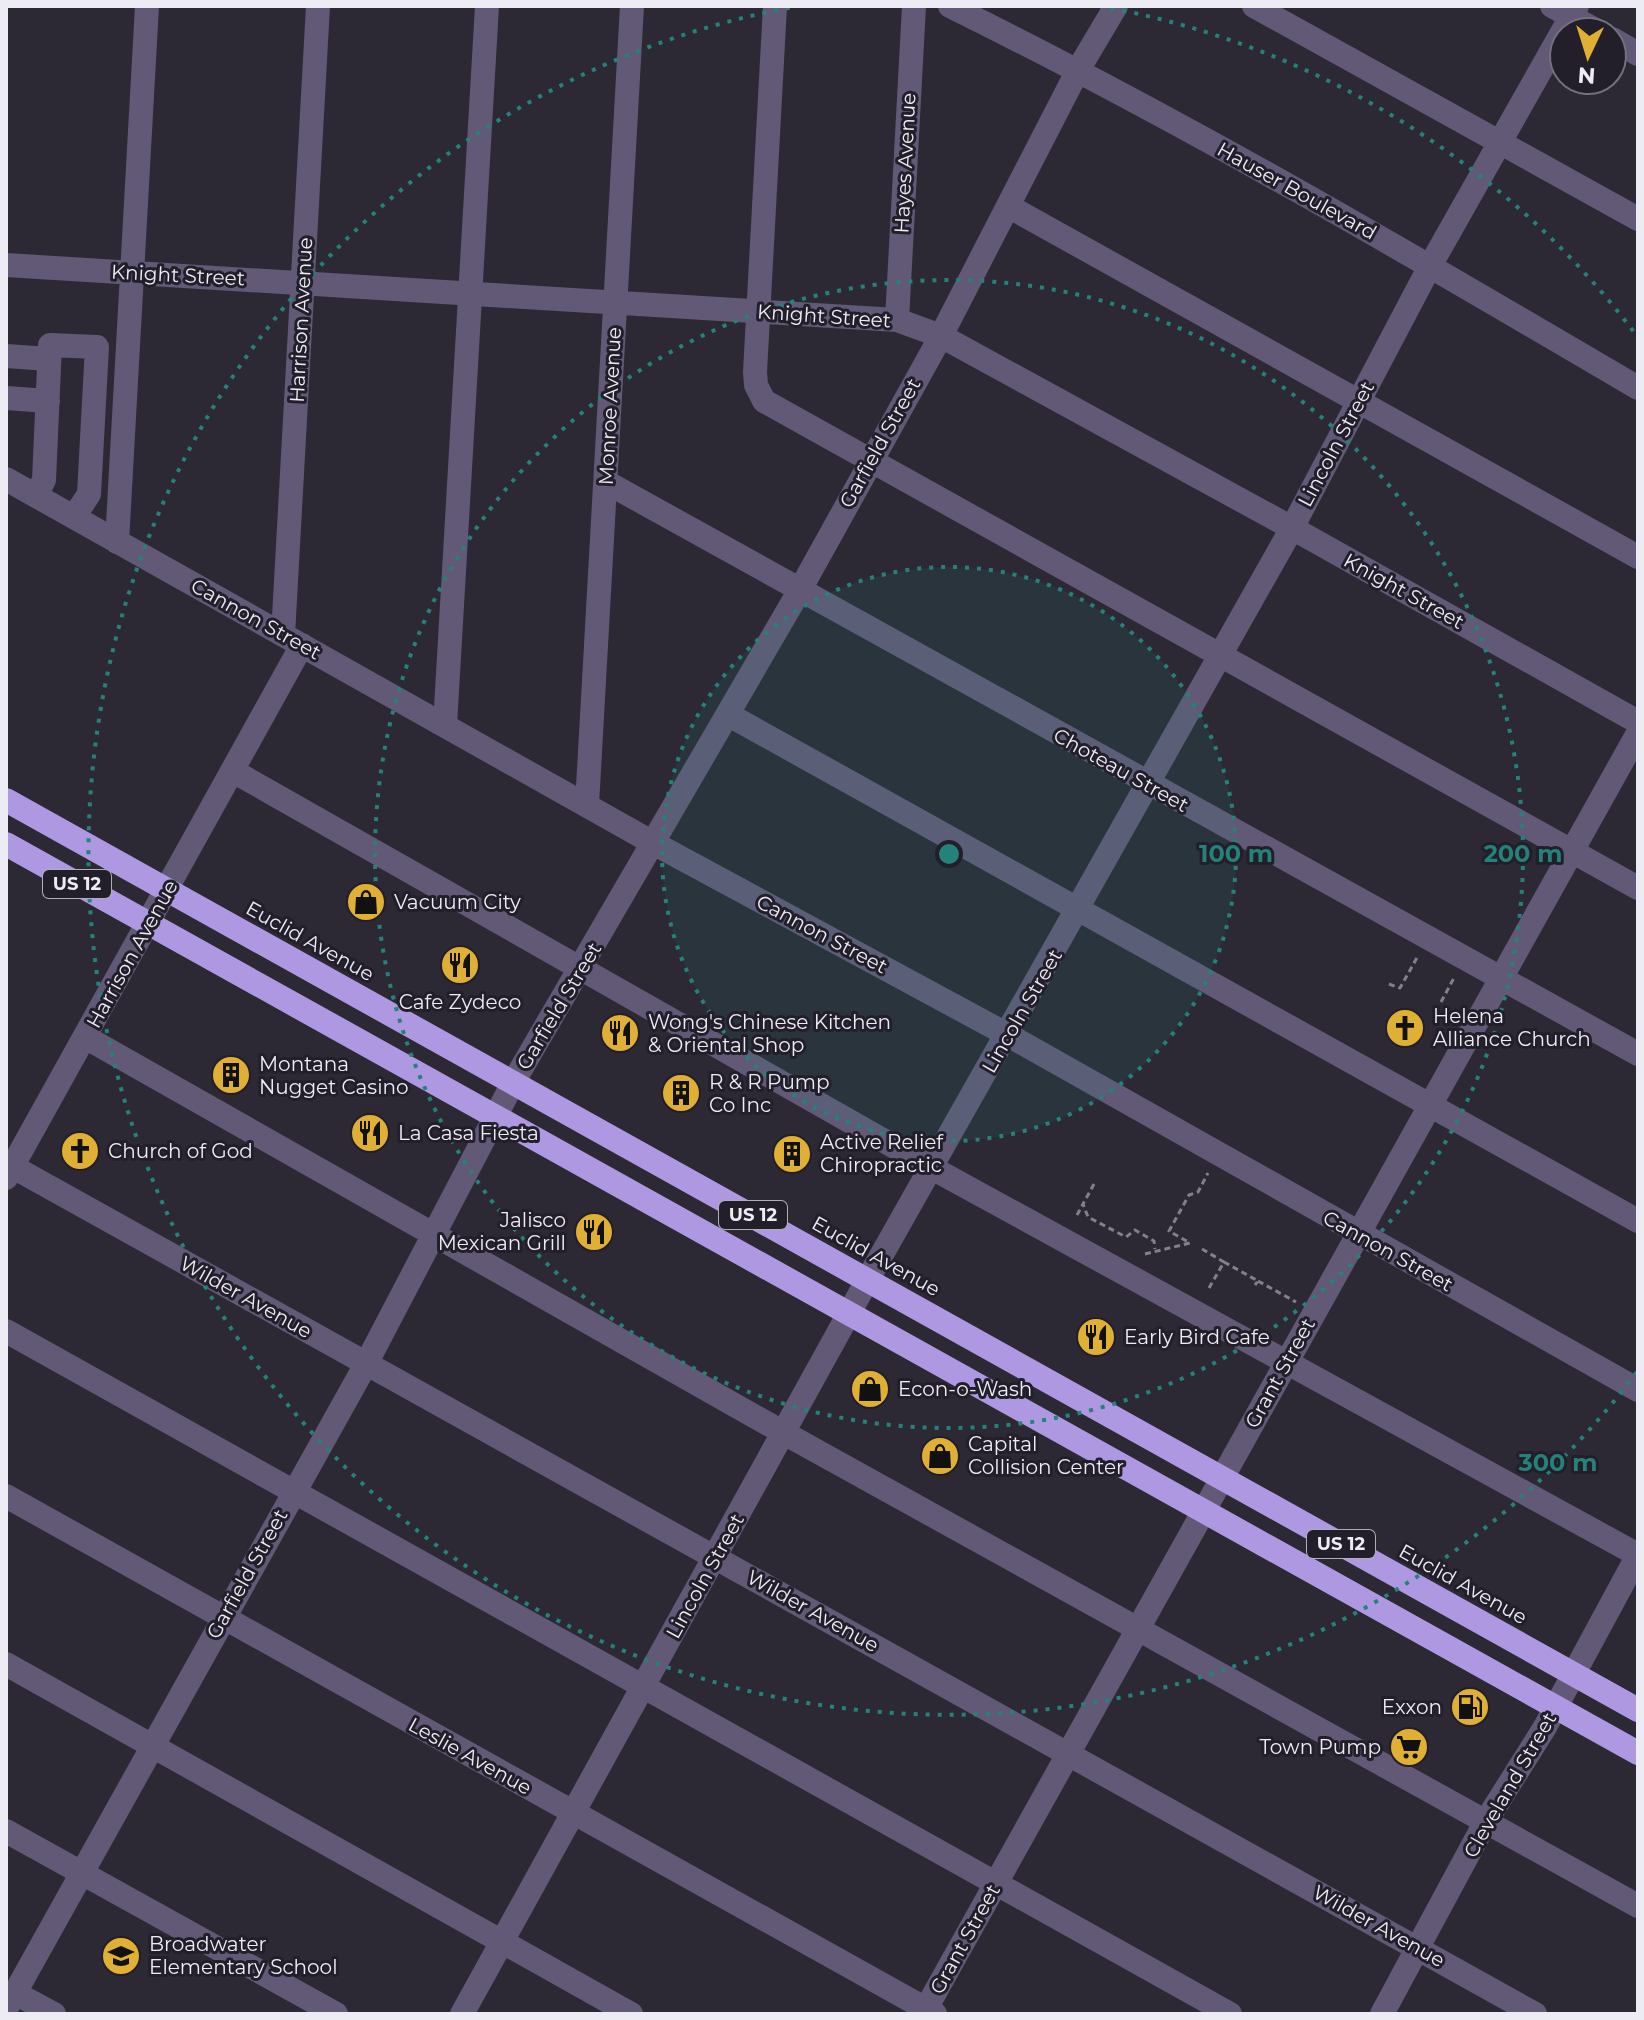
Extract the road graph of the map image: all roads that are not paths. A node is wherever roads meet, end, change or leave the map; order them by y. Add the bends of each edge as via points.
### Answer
1 (147, 6) edge
2 (318, 6) edge
3 (487, 6) edge
4 (632, 6) edge
5 (775, 6) edge
6 (914, 6) edge
7 (950, 6) edge
8 (1116, 6) edge
9 (1254, 6) edge
10 (1567, 10) edge
11 (1078, 70) junction
12 (1501, 144) junction
13 (1008, 206) junction
14 (1638, 219) edge
15 (6, 265) edge
16 (1430, 266) junction
17 (134, 272) junction
18 (304, 283) junction
19 (470, 293) junction
20 (615, 302) junction
21 (758, 312) junction
22 (897, 320) junction
23 (941, 336) junction
24 (6, 356) edge
25 (49, 359) junction
26 (1638, 388) edge
27 (6, 398) edge
28 (48, 401) junction
29 (1359, 401) junction
30 (869, 462) junction
31 (6, 479) edge
32 (606, 482) junction
33 (36, 496) junction
34 (74, 517) junction
35 (1292, 528) junction
36 (117, 542) junction
37 (1638, 557) edge
38 (801, 588) junction
39 (292, 640) junction
40 (1220, 656) junction
41 (729, 715) junction
42 (1638, 722) edge
43 (445, 725) junction
44 (1638, 733) edge
45 (233, 771) junction
46 (1149, 786) junction
47 (6, 800) edge
48 (587, 805) junction
49 (6, 844) edge
50 (655, 844) junction
51 (1572, 851) junction
52 (1638, 888) edge
53 (168, 890) junction
54 (1079, 909) junction
55 (148, 924) junction
56 (580, 971) junction
57 (1500, 979) junction
58 (1008, 1035) junction
59 (85, 1037) junction
60 (1638, 1054) edge
61 (514, 1081) junction
62 (1430, 1105) junction
63 (495, 1116) junction
64 (932, 1168) junction
65 (8, 1169) edge
66 (1638, 1221) edge
67 (1358, 1234) junction
68 (432, 1235) junction
69 (868, 1279) junction
70 (850, 1314) junction
71 (6, 1331) edge
72 (1287, 1362) junction
73 (366, 1364) junction
74 (1638, 1390) edge
75 (784, 1433) junction
76 (1222, 1477) junction
77 (294, 1492) junction
78 (6, 1496) edge
79 (1204, 1511) junction
80 (1638, 1555) edge
81 (715, 1557) junction
82 (1628, 1599) edge
83 (223, 1618) junction
84 (1139, 1627) junction
85 (6, 1664) edge
86 (1574, 1674) junction
87 (644, 1687) junction
88 (1556, 1707) junction
89 (1638, 1710) edge
90 (152, 1746) junction
91 (1068, 1753) junction
92 (1638, 1753) edge
93 (575, 1814) junction
94 (1486, 1821) junction
95 (6, 1831) edge
96 (80, 1874) junction
97 (995, 1884) junction
98 (1638, 1906) edge
99 (503, 1942) junction
100 (1419, 1948) junction
101 (9, 2000) edge
102 (928, 2012) edge
103 (54, 2014) edge
104 (336, 2014) edge
105 (462, 2014) edge
106 (631, 2014) edge
107 (1230, 2014) edge
108 (1382, 2014) edge
109 (1535, 2014) edge

1 - 17 street
2 - 18 street, Harrison Avenue
3 - 19 street
4 - 20 street, Monroe Avenue
5 - 21 street
6 - 22 street, Hayes Avenue
7 - 11 street, Hauser Boulevard
8 - 11 street, Garfield Street
9 - 12 street
10 - 12 street, Lincoln Street
11 - 13 street, Garfield Street
11 - 16 street, Hauser Boulevard
12 - 14 street
12 - 16 street, Lincoln Street
13 - 23 street, Garfield Street
13 - 29 street
15 - 17 street, Knight Street
16 - 26 street, Hauser Boulevard
16 - 29 street, Lincoln Street
17 - 18 street, Knight Street
17 - 36 street
18 - 19 street, Knight Street
18 - 39 street, Harrison Avenue
19 - 20 street, Knight Street
19 - 43 street
20 - 21 street, Knight Street
20 - 32 street, Monroe Avenue
21 - 22 street, Knight Street
21 - 30 street via 756,385 764,401
22 - 23 street, Knight Street
23 - 30 street, Garfield Street
23 - 35 street, Knight Street
24 - 25 street
25 - 28 street
25 - 34 street via 50,345 97,347 89,494
27 - 28 street
28 - 33 street via 44,480
29 - 35 street, Lincoln Street
29 - 37 street
30 - 38 street, Garfield Street
30 - 40 street
31 - 33 street, Cannon Street
32 - 38 street, Choteau Street
32 - 48 street, Monroe Avenue
33 - 34 street, Cannon Street
34 - 36 street, Cannon Street
35 - 40 street, Lincoln Street
35 - 42 street, Knight Street
36 - 39 street, Cannon Street
38 - 41 street, Garfield Street
38 - 46 street, Choteau Street
39 - 43 street, Cannon Street
39 - 45 street, Harrison Avenue
40 - 46 street, Lincoln Street
40 - 51 street
41 - 50 street, Garfield Street
41 - 54 street
43 - 48 street, Cannon Street
44 - 51 street, Grant Street
45 - 53 street, Harrison Avenue
45 - 56 street
46 - 54 street, Lincoln Street
46 - 57 street, Choteau Street
47 - 53 highway, Euclid Avenue / US 12
48 - 50 street, Cannon Street
49 - 55 highway, US 12
50 - 56 street, Garfield Street
50 - 58 street, Cannon Street
51 - 52 street
51 - 57 street, Grant Street
53 - 55 street, Harrison Avenue
53 - 61 highway, Euclid Avenue / US 12
54 - 58 street, Lincoln Street
54 - 62 street
55 - 59 street, Harrison Avenue
55 - 63 highway, US 12
56 - 61 street, Garfield Street
56 - 64 street
57 - 60 street, Choteau Street
57 - 62 street, Grant Street
58 - 64 street, Lincoln Street
58 - 67 street, Cannon Street
59 - 65 street, Harrison Avenue
59 - 68 street
61 - 63 street, Garfield Street
61 - 69 highway, Euclid Avenue / US 12
62 - 66 street
62 - 67 street, Grant Street
63 - 68 street, Garfield Street
63 - 70 highway, US 12
64 - 69 street, Lincoln Street
64 - 72 street
65 - 73 street, Wilder Avenue
67 - 72 street, Grant Street
67 - 74 street, Cannon Street
68 - 73 street, Garfield Street
68 - 75 street
69 - 70 street, Lincoln Street
69 - 76 highway, Euclid Avenue / US 12
70 - 75 street, Lincoln Street
70 - 79 highway, US 12
71 - 77 street
72 - 76 street, Grant Street
72 - 80 street
73 - 77 street, Garfield Street
73 - 81 street, Wilder Avenue
75 - 81 street, Lincoln Street
75 - 84 street
76 - 79 street, Grant Street
76 - 86 highway, Euclid Avenue / US 12
77 - 83 street, Garfield Street
77 - 87 street
78 - 83 street, Leslie Avenue
79 - 84 street, Grant Street
79 - 88 highway, US 12
80 - 82 street, Cleveland Street
81 - 87 street, Lincoln Street
81 - 91 street, Wilder Avenue
82 - 86 street, Cleveland Street
83 - 90 street, Garfield Street
83 - 93 street, Leslie Avenue
84 - 91 street, Grant Street
84 - 94 street
85 - 90 street
86 - 88 street, Cleveland Street
86 - 89 highway, Euclid Avenue / US 12
87 - 93 street, Lincoln Street
87 - 97 street
88 - 92 highway, US 12
88 - 94 street, Cleveland Street
90 - 96 street, Garfield Street
90 - 99 street
91 - 97 street, Grant Street
91 - 100 street, Wilder Avenue
93 - 99 street, Lincoln Street
93 - 102 street, Leslie Avenue
94 - 98 street
94 - 100 street, Cleveland Street
95 - 96 street
96 - 101 street, Garfield Street
96 - 104 street
97 - 102 street, Grant Street
97 - 107 street
99 - 105 street, Lincoln Street
99 - 106 street
100 - 108 street, Cleveland Street
100 - 109 street, Wilder Avenue
101 - 103 street

